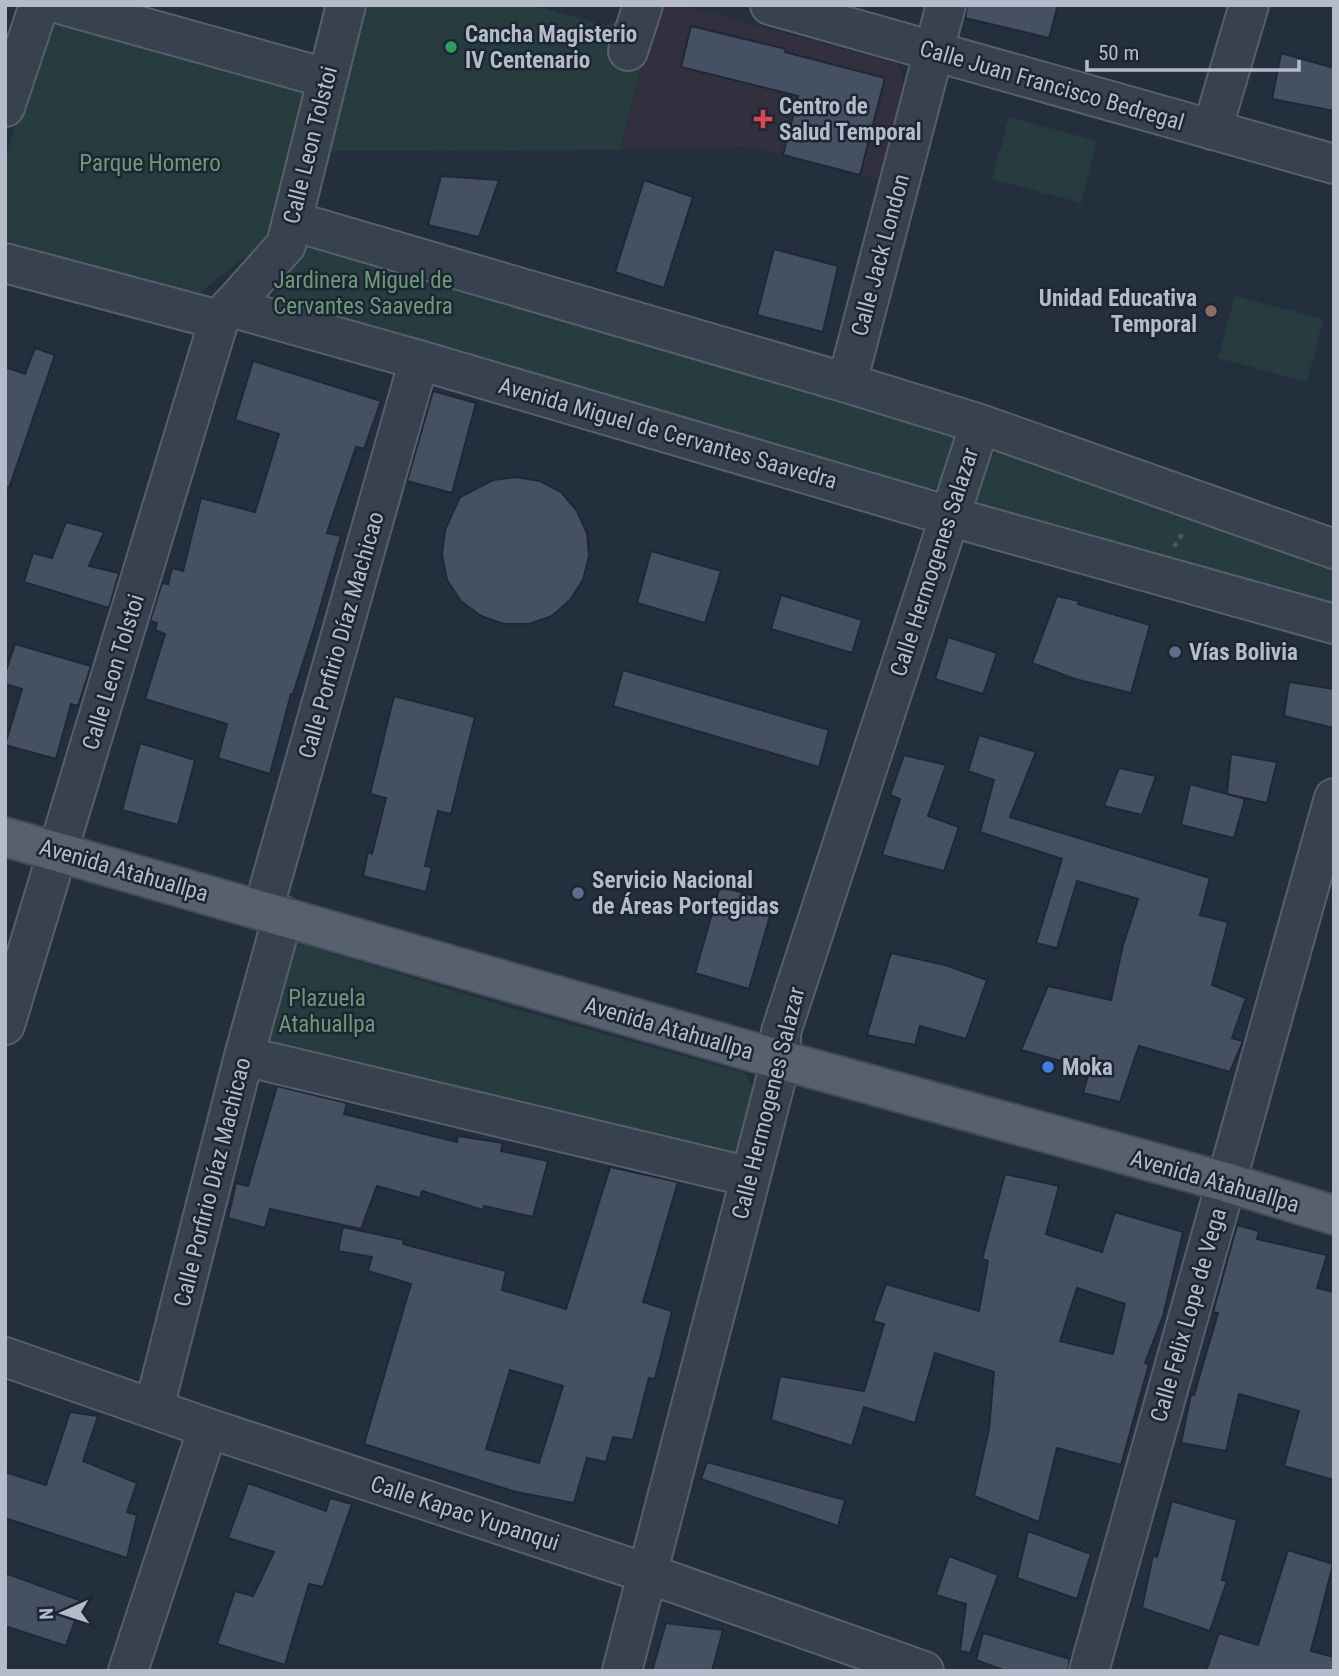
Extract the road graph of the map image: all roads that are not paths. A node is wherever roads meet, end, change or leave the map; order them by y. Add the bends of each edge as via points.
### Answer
1 (39, 5) edge
2 (63, 5) edge
3 (346, 5) edge
4 (643, 5) edge
5 (770, 5) edge
6 (946, 5) edge
7 (1249, 5) edge
8 (628, 51) dead end
9 (933, 51) junction
10 (326, 78) junction
11 (5, 107) edge
12 (1212, 130) junction
13 (1334, 164) edge
14 (292, 220) junction
15 (5, 262) edge
16 (225, 313) junction
17 (419, 360) junction
18 (847, 383) junction
19 (980, 424) junction
20 (951, 516) junction
21 (1334, 549) edge
22 (1334, 624) edge
23 (1334, 799) edge
24 (5, 837) edge
25 (59, 851) junction
26 (273, 913) junction
27 (5, 1025) edge
28 (244, 1056) junction
29 (781, 1060) junction
30 (750, 1177) junction
31 (1225, 1182) junction
32 (1334, 1215) edge
33 (5, 1357) edge
34 (154, 1408) junction
35 (208, 1428) junction
36 (649, 1574) junction
37 (128, 1671) edge
38 (622, 1671) edge
39 (924, 1671) edge
40 (1089, 1671) edge

1 - 11 street
2 - 10 street
3 - 10 street, Calle Leon Tolstoi
4 - 8 street
5 - 9 street, Calle Juan Francisco Bedregal
6 - 9 street, Calle Jack London
7 - 12 street
9 - 12 street, Calle Juan Francisco Bedregal
9 - 18 street, Calle Jack London
10 - 14 street, Calle Leon Tolstoi
12 - 13 street, Calle Juan Francisco Bedregal
14 - 16 street, Calle Leon Tolstoi via 286,245
14 - 18 street
15 - 16 street, Avenida Miguel de Cervantes Saavedra
16 - 17 street, Avenida Miguel de Cervantes Saavedra
16 - 25 street, Calle Leon Tolstoi
17 - 20 street, Avenida Miguel de Cervantes Saavedra
17 - 26 street, Calle Porfirio Díaz Machicao
18 - 19 street
19 - 20 street, Calle Hermogenes Salazar
19 - 21 street
20 - 22 street, Avenida Miguel de Cervantes Saavedra
20 - 29 street, Calle Hermogenes Salazar via 781,1032
23 - 31 street, Calle Felix Lope de Vega
24 - 25 main road, Avenida Atahuallpa
25 - 26 main road, Avenida Atahuallpa
25 - 27 street, Calle Leon Tolstoi
26 - 28 street, Calle Porfirio Díaz Machicao
26 - 29 main road, Avenida Atahuallpa
28 - 30 street
28 - 34 street, Calle Porfirio Díaz Machicao
29 - 30 street, Calle Hermogenes Salazar
29 - 31 main road, Avenida Atahuallpa
30 - 36 street, Calle Hermogenes Salazar
31 - 32 main road, Avenida Atahuallpa
31 - 40 street, Calle Felix Lope de Vega
33 - 34 street, Calle Kapac Yupanqui
34 - 35 street, Calle Kapac Yupanqui
35 - 36 street, Calle Kapac Yupanqui
35 - 37 street
36 - 38 street, Calle Hermogenes Salazar
36 - 39 street, Calle Kapac Yupanqui

